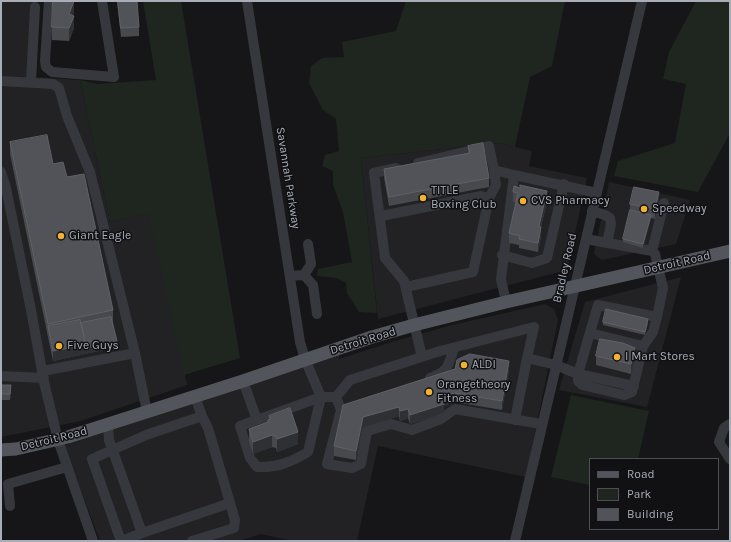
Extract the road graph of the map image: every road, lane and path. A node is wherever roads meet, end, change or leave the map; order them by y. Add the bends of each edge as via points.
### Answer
1 (49, 1) edge
2 (102, 1) edge
3 (247, 1) edge
4 (642, 1) edge
5 (35, 6) dead end
6 (1, 81) edge
7 (32, 82) junction
8 (494, 170) junction
9 (1, 172) edge
10 (514, 174) junction
11 (564, 184) junction
12 (597, 193) junction
13 (489, 198) junction
14 (664, 203) dead end
15 (592, 211) junction
16 (381, 216) junction
17 (586, 239) junction
18 (607, 242) junction
19 (308, 244) dead end
20 (652, 251) junction
21 (730, 251) edge
22 (502, 255) junction
23 (659, 267) junction
24 (304, 275) junction
25 (290, 276) junction
26 (574, 286) junction
27 (406, 287) junction
28 (506, 302) junction
29 (317, 314) dead end
30 (657, 317) junction
31 (414, 325) junction
32 (590, 333) junction
33 (643, 346) junction
34 (454, 348) junction
35 (136, 353) junction
36 (422, 357) junction
37 (527, 358) junction
38 (305, 359) junction
39 (556, 365) junction
40 (578, 374) junction
41 (44, 375) junction
42 (1, 376) edge
43 (243, 381) junction
44 (418, 382) edge
45 (194, 397) junction
46 (321, 397) junction
47 (340, 402) junction
48 (147, 412) junction
49 (202, 416) junction
50 (257, 420) junction
51 (515, 420) junction
52 (542, 424) junction
53 (730, 424) edge
54 (108, 425) junction
55 (58, 440) junction
56 (1, 450) edge
57 (113, 450) junction
58 (730, 459) edge
59 (67, 467) junction
60 (230, 503) junction
61 (10, 506) dead end
62 (142, 534) junction
63 (93, 541) edge
64 (122, 541) edge
65 (192, 541) edge
66 (515, 541) edge

1 - 2 street via 46,67 52,72 114,77
3 - 25 street, Savannah Parkway
4 - 12 street, Bradley Road
5 - 7 street
6 - 7 street
7 - 35 street via 53,84 59,88 67,116 90,172
8 - 10 street
8 - 13 street via 496,185
8 - 16 street via 489,146 374,173
9 - 41 street
10 - 11 street
10 - 22 street
11 - 12 street
11 - 22 street via 547,258 532,263
12 - 15 street, Bradley Road
13 - 16 street via 481,196
13 - 27 street via 473,272
14 - 20 street
15 - 17 street, Bradley Road
15 - 18 street via 610,218
16 - 27 street via 385,258
17 - 18 street
17 - 26 street, Bradley Road
18 - 20 street
19 - 24 street via 311,264
20 - 23 street via 656,254
21 - 23 main road, Detroit Road
22 - 28 street via 501,279
23 - 26 main road, Detroit Road
23 - 30 street via 663,288
24 - 25 street
24 - 29 street via 313,285
25 - 38 street, Savannah Parkway
26 - 28 main road, Detroit Road
26 - 39 street, Bradley Road
27 - 31 street
28 - 31 main road, Detroit Road
30 - 32 street via 598,305
30 - 33 street via 653,332
31 - 36 street
31 - 38 main road, Detroit Road
32 - 33 street
32 - 40 street
33 - 40 street via 632,392 624,395 582,385 578,382
34 - 36 street
34 - 37 street via 534,327
34 - 44 street via 447,369
35 - 41 street
35 - 48 street
36 - 47 street via 350,380
37 - 39 street
37 - 51 street
38 - 43 main road, Detroit Road
38 - 46 street, Savannah Parkway
39 - 40 street
39 - 52 street, Bradley Road
41 - 42 street
41 - 55 street
43 - 45 main road, Detroit Road
43 - 50 street
45 - 48 main road, Detroit Road
45 - 49 street
46 - 47 street
46 - 50 street
46 - 50 street via 308,452 290,463 270,468 257,467 250,458 240,426
47 - 51 street via 341,410 327,464 352,468 361,464 367,431 391,424 412,430 441,419 455,409
48 - 54 main road, Detroit Road
49 - 57 street via 146,435
49 - 60 street via 208,428
51 - 52 street
52 - 66 street, Bradley Road
53 - 58 street via 724,428 719,442
54 - 55 main road, Detroit Road
54 - 57 street
55 - 56 main road, Detroit Road
55 - 59 street
57 - 62 street
57 - 64 street via 92,460
59 - 61 street via 8,484
59 - 63 street
60 - 62 street
60 - 65 street via 235,520 234,528
62 - 64 street

